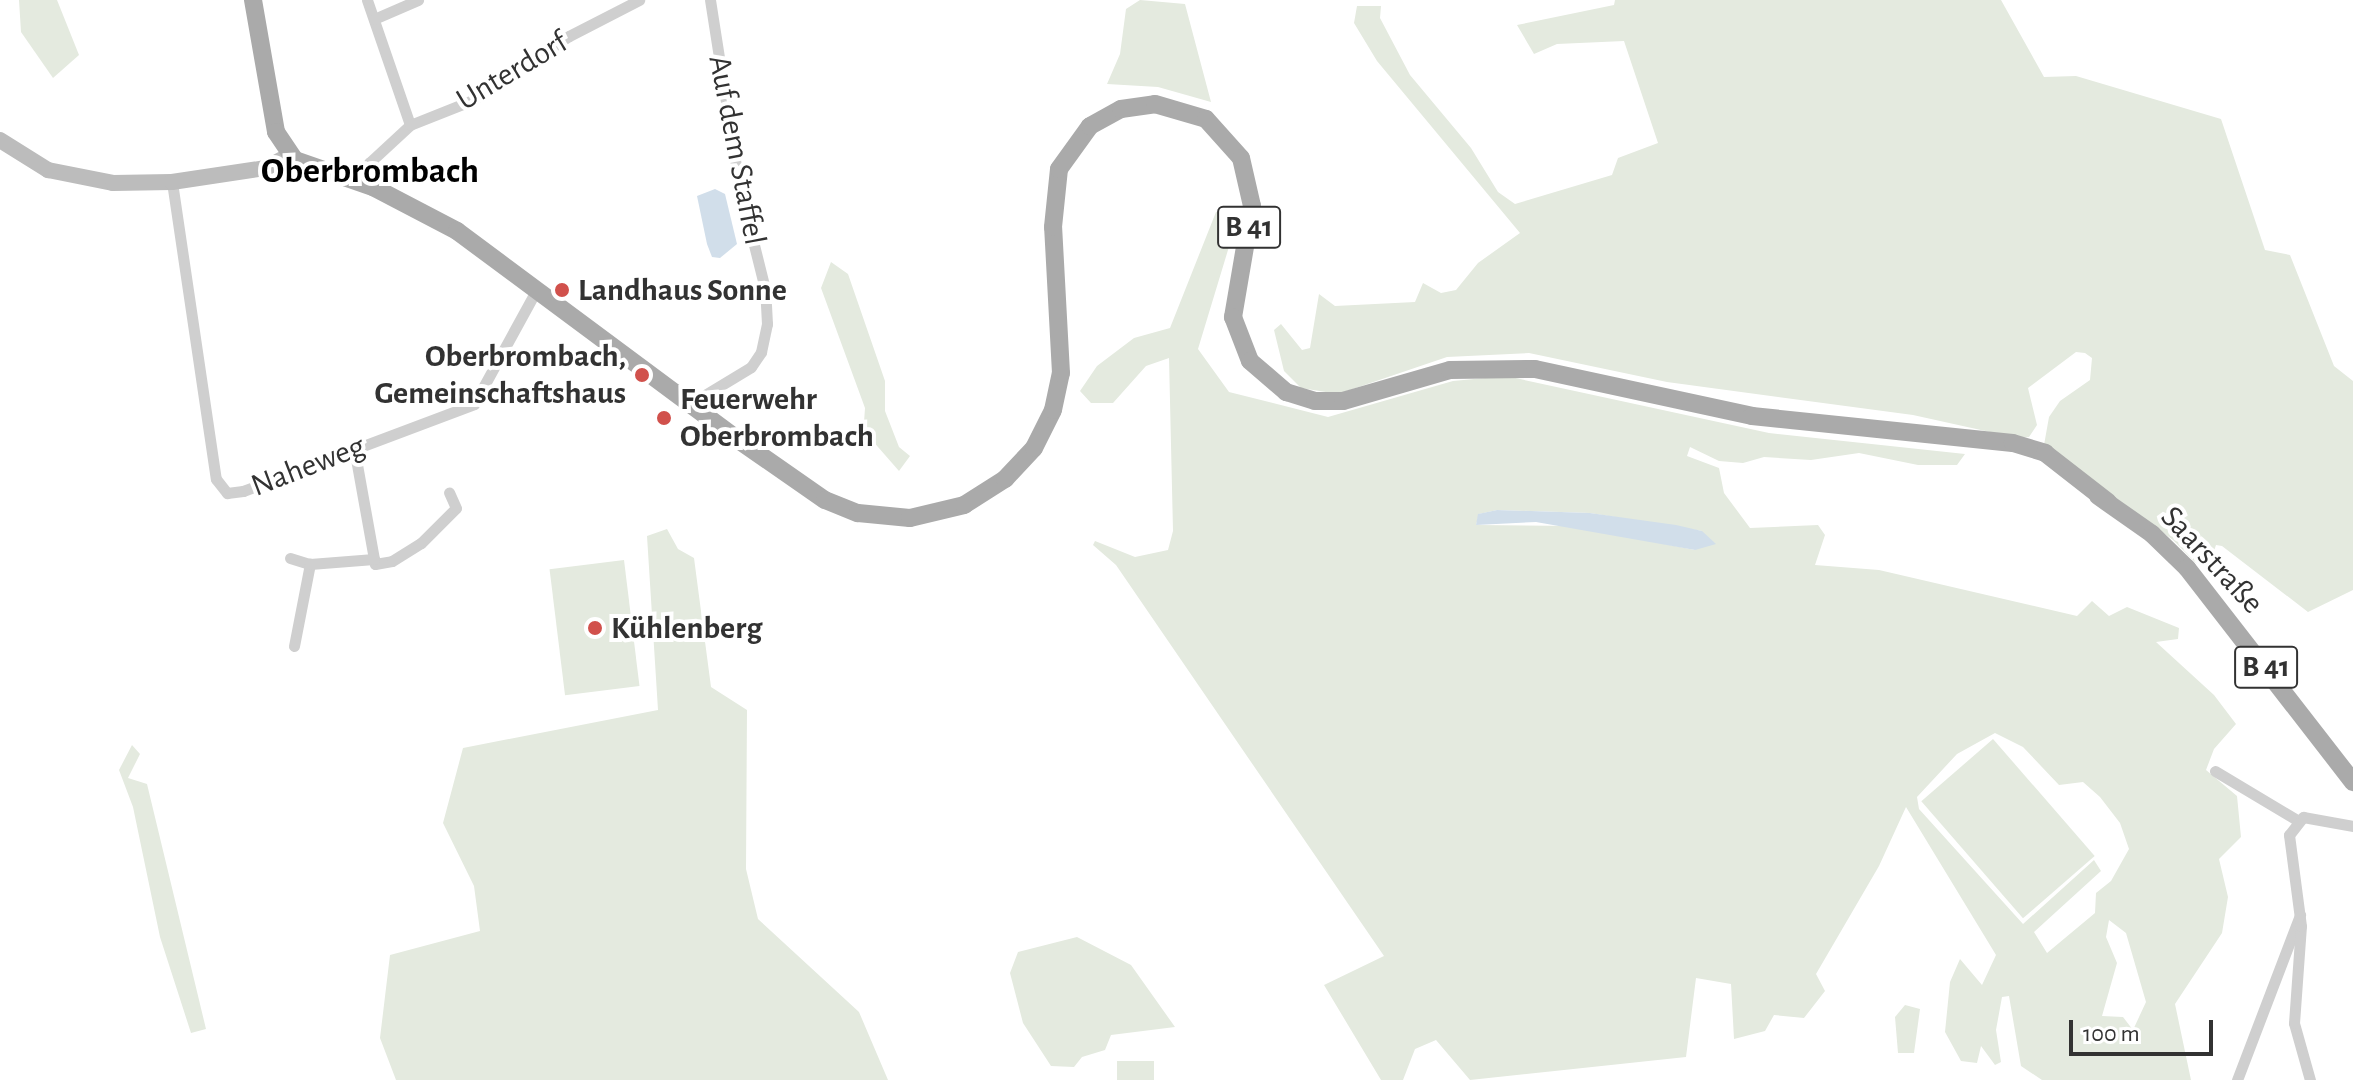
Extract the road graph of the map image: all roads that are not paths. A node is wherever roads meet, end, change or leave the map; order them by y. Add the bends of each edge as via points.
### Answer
1 (253, 0) edge
2 (367, 0) edge
3 (418, 0) edge
4 (639, 0) edge
5 (710, 0) edge
6 (374, 19) junction
7 (410, 125) junction
8 (0, 140) edge
9 (289, 155) junction
10 (359, 181) junction
11 (172, 182) junction
12 (537, 289) junction
13 (690, 404) junction
14 (354, 448) junction
15 (449, 492) dead end
16 (290, 558) dead end
17 (374, 559) junction
18 (310, 564) junction
19 (294, 646) dead end
20 (2215, 771) dead end
21 (2353, 782) edge
22 (2297, 820) junction
23 (2353, 826) edge
24 (2300, 915) junction
25 (2237, 1080) edge
26 (2310, 1080) edge

1 - 9 main road via 276,132
2 - 6 street
3 - 6 street
4 - 7 street, Unterdorf via 562,41 473,100
5 - 13 street, Auf dem Staffel via 739,185 765,289 767,324 764,345 751,367
6 - 7 street
7 - 10 street, Unterdorf via 369,163
8 - 11 street via 35,164 80,179
9 - 10 main road, B 41 via 310,168
9 - 11 street via 266,168
10 - 12 main road, B 41 via 457,231
11 - 14 street, Naheweg via 219,486 235,494
12 - 13 main road, B 41
12 - 14 street, Naheweg via 474,404
13 - 21 main road, Saarstraße / B 41 via 839,507 895,517 949,510 985,494 1018,468 1045,431 1061,373 1053,227 1059,169 1090,126 1138,105 1173,106 1206,119 1241,158 1252,206 1233,317 1250,361 1286,392 1315,401 1343,401 1450,370 1513,367 1738,413 1962,434 2032,448 2187,568
14 - 17 street
15 - 17 street via 456,508 421,543 392,561 375,564
16 - 18 street
17 - 18 street
18 - 19 street
20 - 22 street
22 - 23 street via 2321,817
22 - 24 street via 2288,843
24 - 25 street
24 - 26 street via 2294,1023

